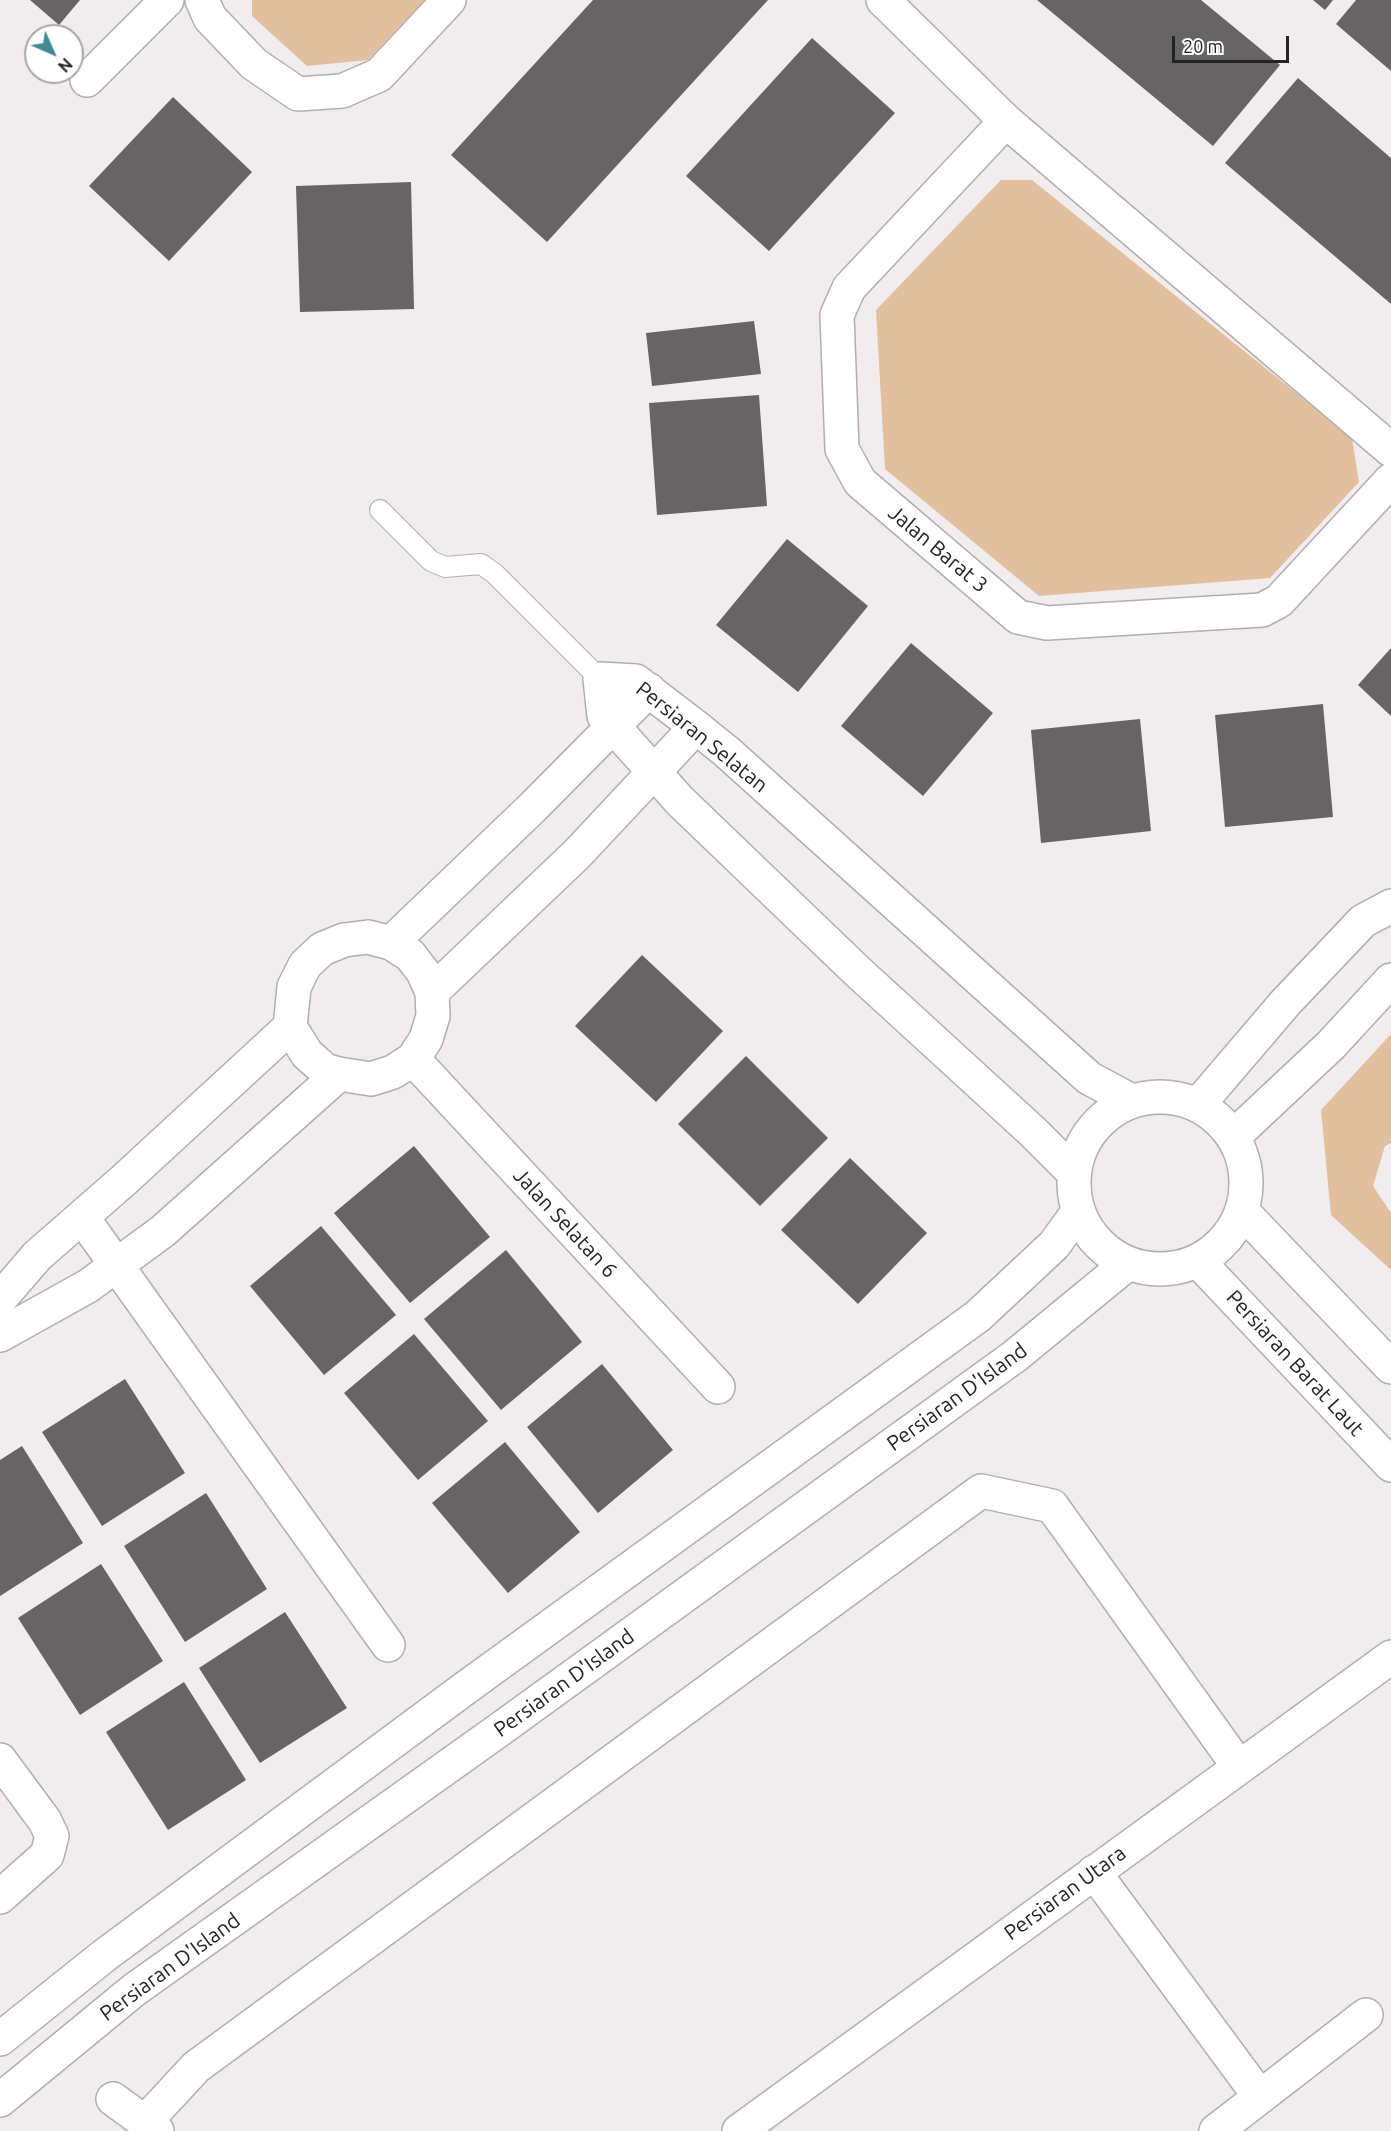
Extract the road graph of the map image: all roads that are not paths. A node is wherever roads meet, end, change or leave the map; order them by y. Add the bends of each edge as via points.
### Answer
1 (167, 0) edge
2 (202, 0) edge
3 (449, 0) edge
4 (883, 0) edge
5 (87, 80) dead end
6 (1006, 120) junction
7 (1391, 450) edge
8 (1391, 480) edge
9 (380, 510) dead end
10 (600, 679) junction
11 (649, 690) junction
12 (613, 726) junction
13 (696, 727) junction
14 (654, 772) junction
15 (1391, 906) edge
16 (391, 943) junction
17 (1391, 980) edge
18 (432, 992) junction
19 (290, 1027) junction
20 (413, 1059) junction
21 (339, 1074) junction
22 (1132, 1101) junction
23 (1198, 1105) junction
24 (1234, 1136) junction
25 (1074, 1173) junction
26 (1242, 1211) junction
27 (1078, 1212) junction
28 (82, 1217) junction
29 (1198, 1261) junction
30 (118, 1264) junction
31 (1127, 1264) junction
32 (0, 1299) edge
33 (0, 1335) edge
34 (1391, 1367) edge
35 (718, 1387) dead end
36 (1391, 1465) edge
37 (388, 1645) dead end
38 (1391, 1656) edge
39 (0, 1760) edge
40 (1239, 1767) junction
41 (1094, 1872) junction
42 (0, 1897) edge
43 (1366, 2015) dead end
44 (0, 2039) edge
45 (1260, 2097) junction
46 (113, 2099) dead end
47 (0, 2100) edge
48 (151, 2126) edge
49 (739, 2131) edge
50 (1216, 2131) edge

1 - 5 street
2 - 3 street via 210,18 254,64 298,94 342,91 379,75
4 - 6 street
6 - 7 street
6 - 8 street, Jalan Barat 3 via 849,288 837,315 842,448 860,482 1018,617 1047,623 1262,610 1279,601
9 - 10 lane via 431,561 445,567 481,564 494,573
10 - 11 street, Persiaran Selatan via 636,681
10 - 12 street, Persiaran Selatan via 604,716
11 - 12 street
11 - 13 street, Persiaran Selatan
12 - 14 street, Persiaran Selatan
12 - 16 street
13 - 14 street
13 - 22 street, Persiaran Selatan via 1089,1078
14 - 18 street via 577,854
14 - 25 street, Persiaran Selatan via 839,954
15 - 23 street via 1363,921 1286,1002
16 - 18 street via 410,955
16 - 19 street via 368,937 344,940 322,949 305,966 294,987
17 - 24 street via 1331,1045
18 - 20 street via 433,1016 426,1039
19 - 21 street via 307,1054 325,1070
19 - 28 street
20 - 21 street via 393,1072 370,1079
20 - 35 street, Jalan Selatan 6
21 - 30 street via 163,1231
22 - 23 street via 1177,1098
22 - 25 street via 1092,1129 1080,1150
23 - 24 street
24 - 26 street via 1244,1160 1247,1185
25 - 27 street
26 - 29 street via 1225,1240
26 - 34 street
27 - 31 street via 1097,1243
27 - 44 street via 1054,1245 978,1317 436,1710 105,1955
28 - 30 street
28 - 32 street via 37,1256
29 - 31 street via 1175,1269
29 - 36 street, Persiaran Barat Laut
30 - 33 street via 88,1286
30 - 37 street
31 - 47 street, Persiaran D'Island via 1015,1356 134,1990
38 - 40 street, Persiaran Utara
39 - 42 street via 52,1836 47,1855
40 - 41 street, Persiaran Utara
40 - 48 street via 1052,1506 981,1491 196,2067
41 - 45 street
41 - 49 street, Persiaran Utara
43 - 45 street
45 - 50 street
46 - 48 street

